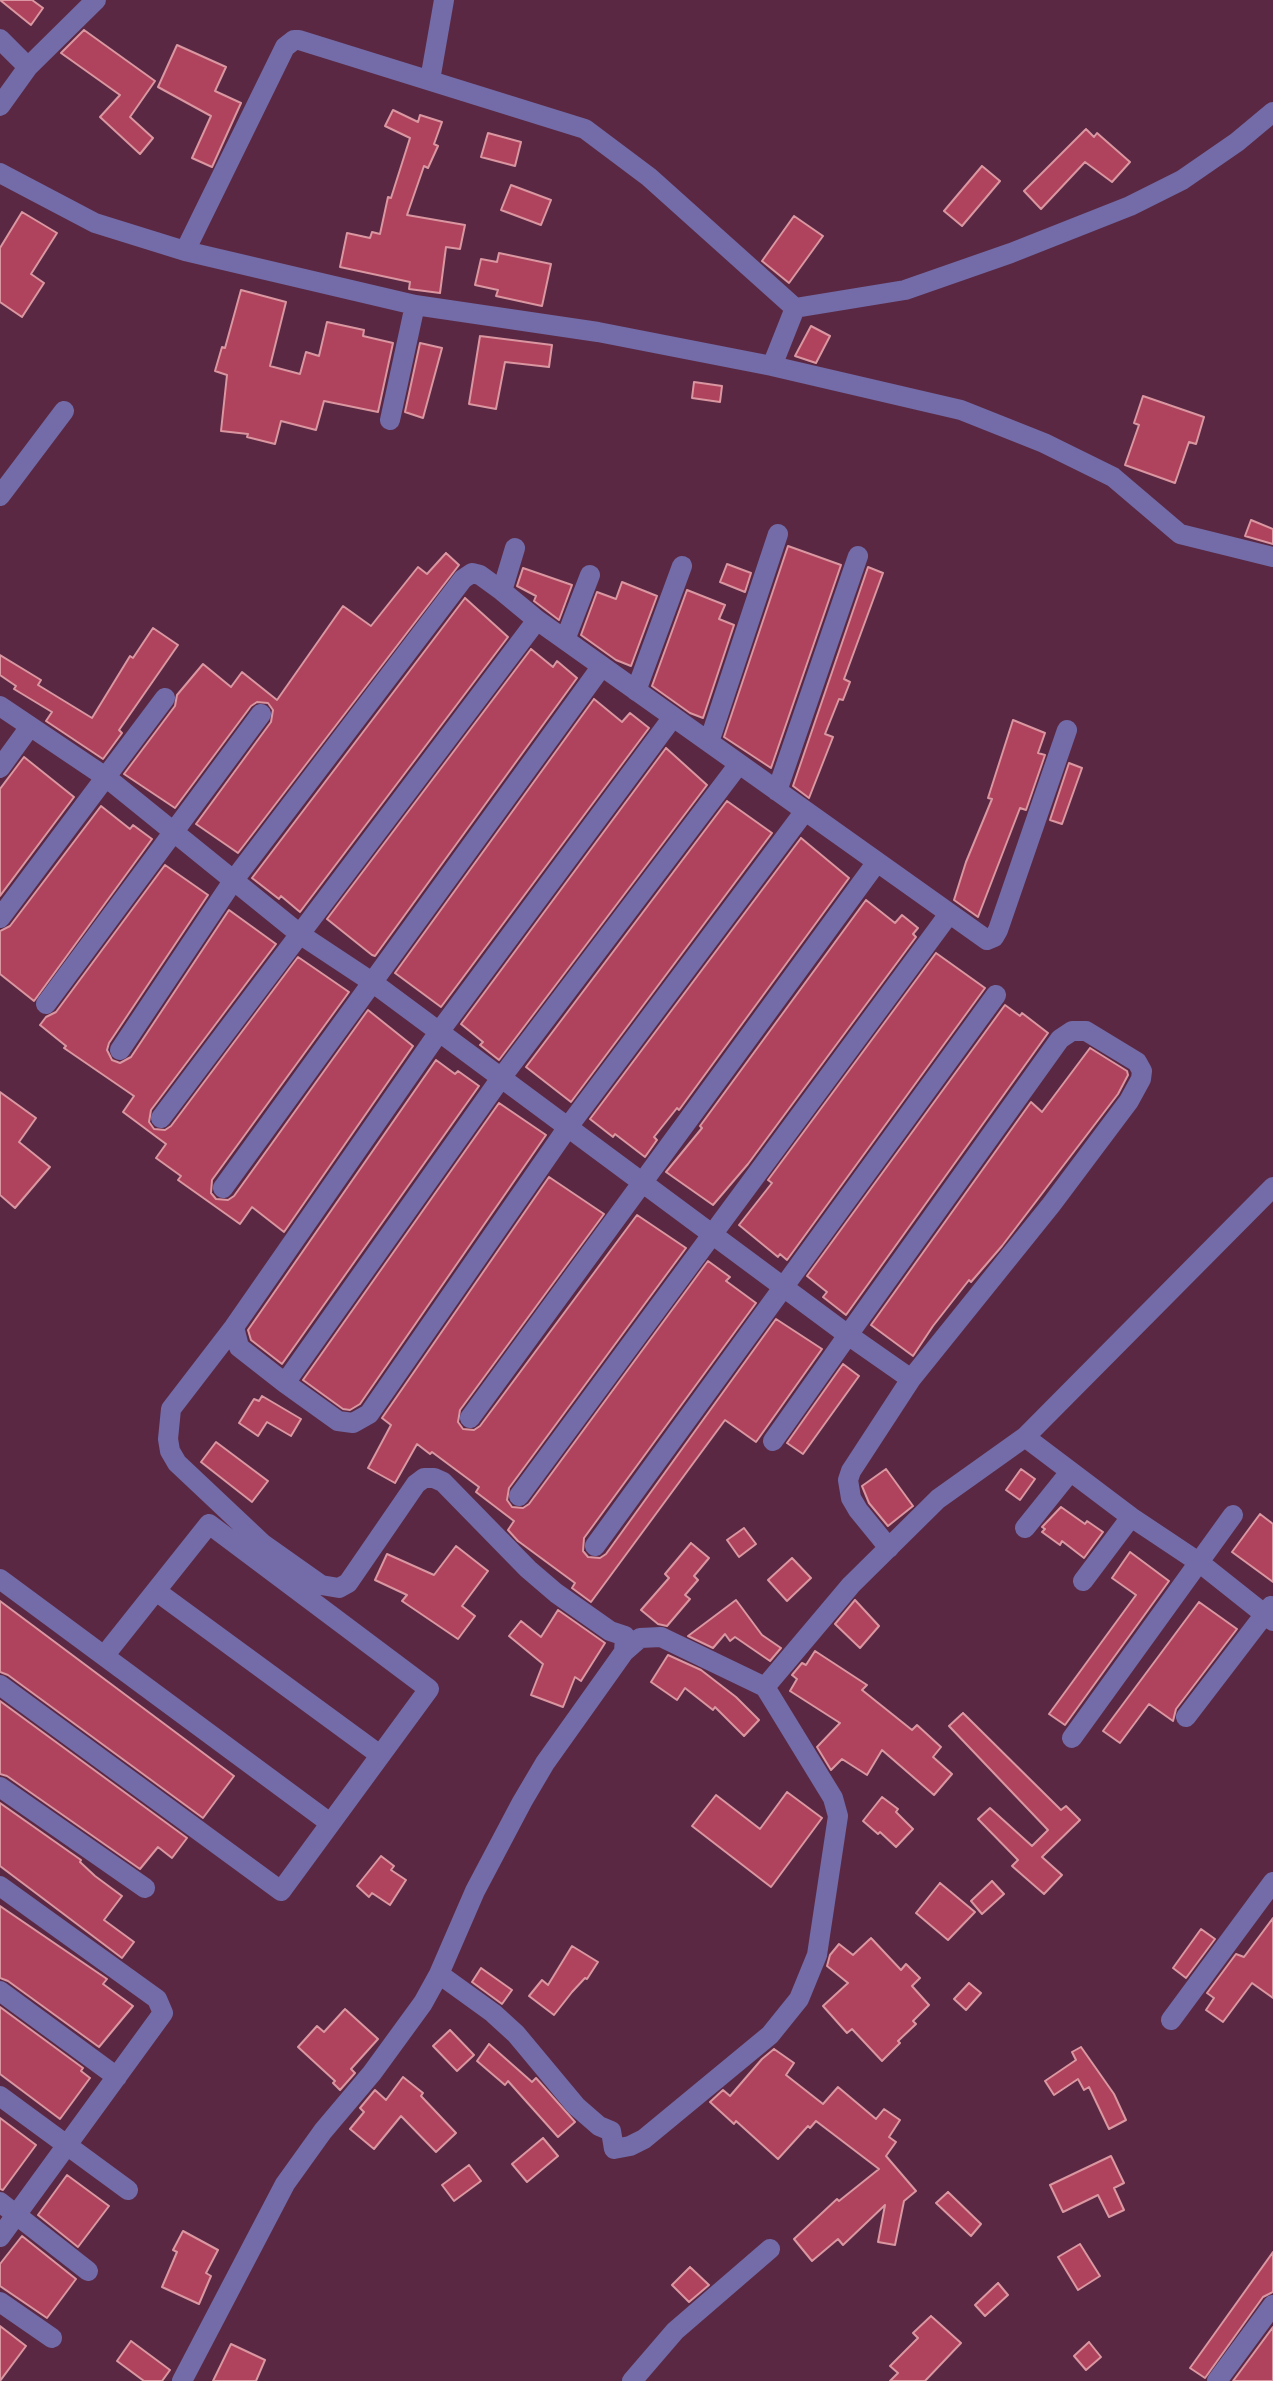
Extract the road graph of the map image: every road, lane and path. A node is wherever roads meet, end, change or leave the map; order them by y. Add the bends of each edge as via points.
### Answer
1 (96, 0) edge
2 (444, 0) edge
3 (0, 39) edge
4 (28, 67) junction
5 (430, 80) junction
6 (0, 106) edge
7 (1273, 112) edge
8 (0, 173) edge
9 (185, 251) junction
10 (415, 305) junction
11 (795, 308) junction
12 (772, 366) junction
13 (64, 411) dead end
14 (390, 420) dead end
15 (0, 496) edge
16 (778, 534) dead end
17 (515, 548) dead end
18 (858, 556) dead end
19 (1273, 557) edge
20 (682, 566) dead end
21 (590, 575) dead end
22 (502, 591) junction
23 (537, 620) junction
24 (565, 640) junction
25 (602, 666) junction
26 (636, 691) junction
27 (165, 698) dead end
28 (0, 706) edge
29 (261, 714) dead end
30 (673, 717) junction
31 (29, 728) junction
32 (1067, 730) dead end
33 (709, 742) junction
34 (739, 764) junction
35 (0, 768) edge
36 (107, 778) junction
37 (777, 791) junction
38 (805, 811) junction
39 (174, 834) junction
40 (877, 862) junction
41 (233, 881) junction
42 (949, 914) junction
43 (0, 918) edge
44 (301, 935) junction
45 (372, 982) junction
46 (996, 995) dead end
47 (46, 1004) dead end
48 (439, 1032) junction
49 (120, 1050) dead end
50 (501, 1078) junction
51 (161, 1118) dead end
52 (568, 1127) junction
53 (641, 1182) junction
54 (1273, 1187) edge
55 (223, 1188) dead end
56 (712, 1234) junction
57 (784, 1287) junction
58 (234, 1327) junction
59 (848, 1335) junction
60 (911, 1379) junction
61 (285, 1383) junction
62 (470, 1418) dead end
63 (1025, 1437) junction
64 (773, 1441) dead end
65 (1070, 1472) junction
66 (519, 1496) dead end
67 (1233, 1515) dead end
68 (1131, 1517) junction
69 (1025, 1528) dead end
70 (595, 1546) dead end
71 (889, 1548) junction
72 (1200, 1563) junction
73 (0, 1579) edge
74 (1083, 1581) dead end
75 (156, 1591) junction
76 (1270, 1613) edge
77 (624, 1652) junction
78 (104, 1656) junction
79 (0, 1685) edge
80 (765, 1687) junction
81 (1186, 1717) dead end
82 (1072, 1738) dead end
83 (380, 1755) junction
84 (0, 1787) edge
85 (330, 1823) junction
86 (1273, 1882) edge
87 (0, 1886) edge
88 (145, 1888) dead end
89 (439, 1974) junction
90 (0, 1991) edge
91 (1171, 2020) dead end
92 (117, 2077) junction
93 (0, 2096) edge
94 (69, 2145) junction
95 (128, 2190) dead end
96 (0, 2202) edge
97 (17, 2214) junction
98 (0, 2237) edge
99 (770, 2249) dead end
100 (88, 2271) dead end
101 (0, 2302) edge
102 (1273, 2305) edge
103 (52, 2338) dead end
104 (182, 2381) edge
105 (632, 2381) edge
106 (1217, 2381) edge

1 - 4 street
2 - 5 street
3 - 4 street
4 - 6 street
5 - 9 street via 304,41 289,43
5 - 11 street via 573,124 596,136
7 - 11 street via 1182,180 1130,206 905,290
8 - 9 street via 95,223
9 - 10 street
10 - 12 street via 598,332
10 - 14 street
11 - 12 street
12 - 19 street via 937,404 1007,427 1113,477 1180,534
13 - 15 street
16 - 33 street
17 - 22 street
18 - 37 street
20 - 26 street
21 - 24 street
22 - 23 street
22 - 41 street via 476,573 463,579
23 - 24 street
23 - 44 street
24 - 25 street
25 - 26 street
25 - 45 street
26 - 30 street
27 - 36 street
28 - 31 street
29 - 39 street
30 - 33 street
30 - 48 street
31 - 35 street
31 - 36 street
32 - 42 street via 994,937 983,938
33 - 34 street
34 - 37 street
34 - 50 street
36 - 39 street
36 - 43 street
37 - 38 street
38 - 40 street
38 - 52 street
39 - 41 street
39 - 47 street
40 - 42 street
40 - 53 street
41 - 44 street
41 - 49 street
42 - 56 street
44 - 45 street
44 - 51 street
45 - 48 street
45 - 55 street
46 - 57 street
48 - 50 street
48 - 58 street
50 - 52 street
50 - 61 street
52 - 53 street
52 - 61 street via 369,1414 353,1423 338,1421
53 - 56 street
53 - 62 street
54 - 63 street
56 - 57 street
56 - 66 street
57 - 59 street
57 - 70 street
58 - 61 street via 239,1347
58 - 77 street via 171,1409 168,1439 177,1463 263,1544 321,1585 339,1588 348,1583 416,1484 434,1478 556,1593 625,1636
59 - 60 street
59 - 60 street via 1060,1039 1072,1031 1086,1031 1133,1058 1140,1065 1141,1079 1129,1101
59 - 64 street
60 - 71 street via 848,1480 858,1510
63 - 65 street
63 - 71 street via 938,1499
65 - 68 street
65 - 69 street
67 - 72 street
68 - 72 street
68 - 74 street
71 - 80 street
72 - 76 street
72 - 82 street
73 - 78 street
75 - 78 street
75 - 83 street
75 - 83 street via 209,1524 429,1689
76 - 81 street
77 - 80 street via 640,1638 661,1637
77 - 89 street via 522,1802
78 - 85 street
79 - 85 street via 281,1891
80 - 89 street via 833,1798 838,1816 817,1955 799,1999 770,2035 644,2139 614,2149 611,2131 576,2106 516,2034
83 - 85 street
84 - 88 street
86 - 91 street
87 - 92 street via 161,2003 160,2020
89 - 104 street via 403,2032 285,2184
90 - 92 street
92 - 94 street
93 - 94 street
94 - 95 street
94 - 97 street
96 - 97 street
97 - 98 street
97 - 100 street
99 - 105 street via 675,2331
101 - 103 street
102 - 106 street

